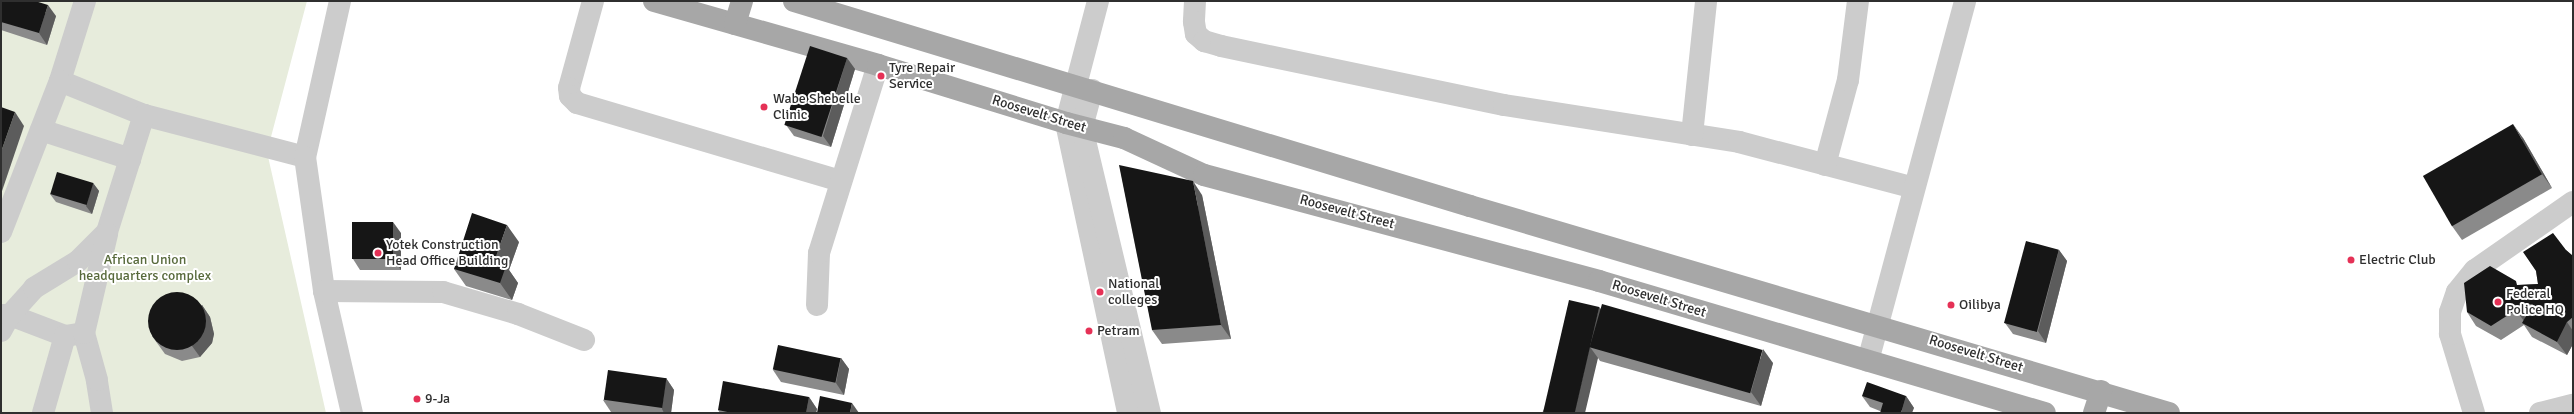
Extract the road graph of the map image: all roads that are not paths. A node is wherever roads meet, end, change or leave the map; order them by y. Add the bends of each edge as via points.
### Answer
1 (85, 1) edge
2 (340, 1) edge
3 (593, 1) edge
4 (654, 1) edge
5 (742, 1) edge
6 (794, 1) edge
7 (1098, 1) edge
8 (1194, 1) edge
9 (1706, 1) edge
10 (1858, 1) edge
11 (1965, 1) edge
12 (735, 24) junction
13 (878, 65) junction
14 (60, 81) junction
15 (1084, 88) junction
16 (144, 115) junction
17 (1074, 126) junction
18 (41, 130) junction
19 (1692, 135) junction
20 (305, 157) junction
21 (130, 159) junction
22 (1825, 165) junction
23 (840, 181) junction
24 (1914, 188) junction
25 (2573, 202) edge
26 (1, 232) edge
27 (107, 232) junction
28 (324, 291) junction
29 (817, 305) dead end
30 (4, 320) edge
31 (1876, 324) junction
32 (74, 335) junction
33 (584, 340) dead end
34 (1868, 361) junction
35 (2101, 391) junction
36 (2573, 404) edge
37 (44, 413) edge
38 (102, 413) edge
39 (352, 413) edge
40 (1128, 413) edge
41 (1150, 413) edge
42 (2045, 413) edge
43 (2094, 413) edge
44 (2170, 413) edge
45 (2474, 413) edge
46 (2540, 413) edge

1 - 14 street
2 - 20 street
3 - 23 street via 568,88 570,96 577,102
4 - 12 main road, Roosevelt Street
5 - 12 main road
6 - 15 main road, Roosevelt Street
7 - 15 street
8 - 19 street via 1196,34 1204,41 1221,46 1504,105
9 - 19 street
10 - 22 street via 1848,80
11 - 24 street
12 - 13 main road, Roosevelt Street
13 - 17 main road, Roosevelt Street
13 - 23 street
14 - 16 street
14 - 18 street
15 - 17 street
15 - 31 main road, Roosevelt Street via 1478,208
16 - 20 street
16 - 21 street
17 - 34 main road, Roosevelt Street via 1124,138 1204,175 1599,281
17 - 40 street
17 - 41 street
18 - 21 street
18 - 26 street
19 - 22 street via 1739,142
20 - 28 street
21 - 27 street
22 - 24 street
23 - 29 street via 819,252
24 - 31 street
25 - 45 street via 2475,270 2457,292 2450,312 2450,334
27 - 30 street via 78,261 34,288
27 - 32 street
28 - 33 street via 443,292 518,314
28 - 39 street
30 - 32 street
31 - 34 street
31 - 35 main road, Roosevelt Street
32 - 37 street
32 - 38 street via 97,380
34 - 42 main road, Roosevelt Street
35 - 43 main road
35 - 44 main road, Roosevelt Street
36 - 46 street

